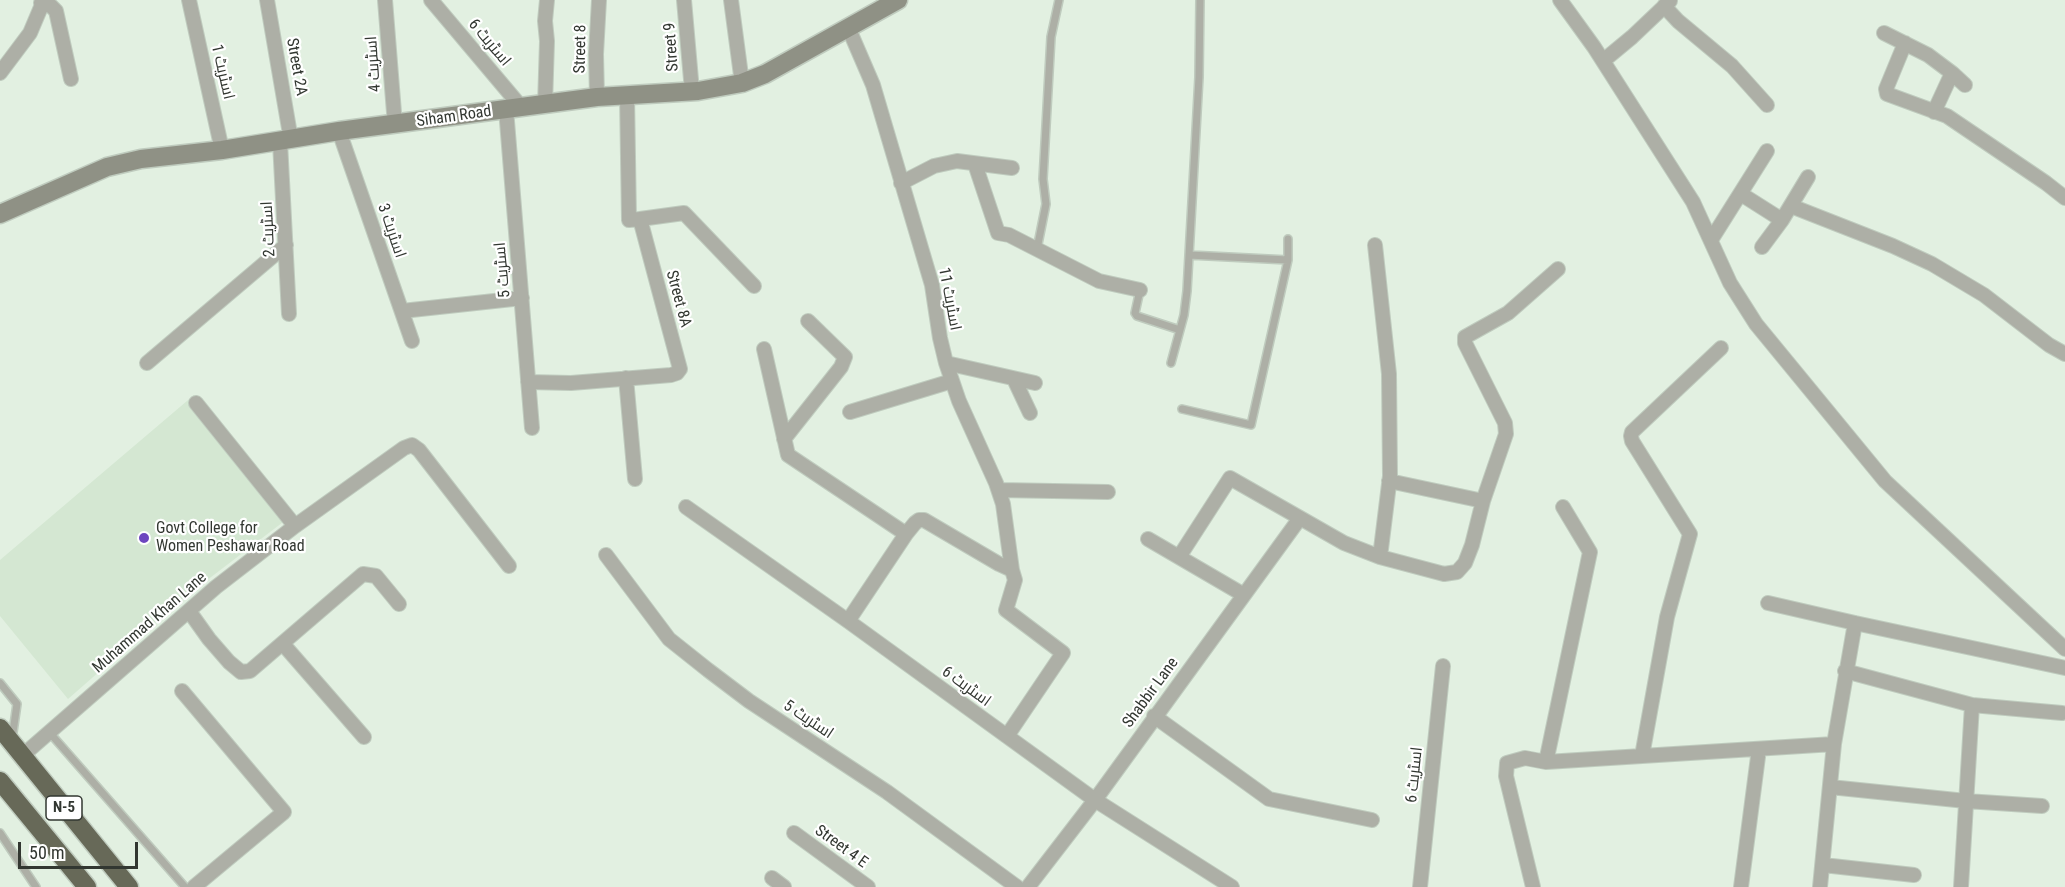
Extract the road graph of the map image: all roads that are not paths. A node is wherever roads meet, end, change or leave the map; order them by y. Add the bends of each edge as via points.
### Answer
1 (189, 0) edge
2 (267, 0) edge
3 (385, 0) edge
4 (431, 0) edge
5 (547, 0) edge
6 (599, 0) edge
7 (684, 0) edge
8 (731, 0) edge
9 (898, 0) edge
10 (1059, 0) edge
11 (1200, 0) edge
12 (1560, 0) edge
13 (41, 1) edge
14 (1668, 3) edge
15 (848, 27) junction
16 (1884, 33) dead end
17 (1905, 43) junction
18 (1603, 61) junction
19 (0, 73) edge
20 (1952, 73) junction
21 (71, 79) dead end
22 (742, 83) junction
23 (1965, 85) dead end
24 (692, 91) junction
25 (627, 96) junction
26 (597, 98) junction
27 (545, 105) junction
28 (1767, 105) dead end
29 (514, 109) junction
30 (1934, 112) junction
31 (395, 125) junction
32 (339, 131) junction
33 (286, 141) junction
34 (222, 150) junction
35 (1767, 150) dead end
36 (975, 164) junction
37 (1012, 168) dead end
38 (1808, 177) dead end
39 (902, 183) junction
40 (1740, 194) junction
41 (2065, 198) edge
42 (1791, 206) junction
43 (0, 214) edge
44 (640, 219) junction
45 (1782, 219) junction
46 (1288, 239) dead end
47 (1710, 240) junction
48 (286, 245) junction
49 (1375, 245) dead end
50 (1762, 247) dead end
51 (1038, 249) junction
52 (1189, 255) junction
53 (1288, 260) junction
54 (1558, 269) dead end
55 (754, 286) dead end
56 (1140, 290) joint
57 (522, 298) junction
58 (402, 311) junction
59 (289, 314) dead end
60 (808, 321) dead end
61 (1180, 330) junction
62 (412, 341) dead end
63 (1721, 348) dead end
64 (764, 350) dead end
65 (2065, 354) edge
66 (147, 363) dead end
67 (946, 363) junction
68 (1171, 363) dead end
69 (626, 378) junction
70 (1014, 379) junction
71 (952, 381) junction
72 (528, 382) junction
73 (1035, 383) dead end
74 (196, 403) dead end
75 (1182, 409) dead end
76 (850, 412) dead end
77 (1030, 413) dead end
78 (532, 428) dead end
79 (784, 439) junction
80 (635, 479) dead end
81 (1389, 481) junction
82 (999, 490) junction
83 (1108, 492) dead end
84 (1483, 501) junction
85 (686, 507) dead end
86 (1563, 507) dead end
87 (1300, 518) junction
88 (295, 526) junction
89 (906, 534) junction
90 (1148, 539) dead end
91 (606, 555) dead end
92 (1380, 557) junction
93 (1179, 558) junction
94 (509, 566) dead end
95 (1009, 569) junction
96 (1244, 595) junction
97 (1768, 603) dead end
98 (399, 604) dead end
99 (189, 610) junction
100 (848, 621) junction
101 (1855, 623) junction
102 (283, 644) junction
103 (2065, 649) edge
104 (1443, 666) dead end
105 (2065, 668) edge
106 (1845, 671) junction
107 (0, 683) edge
108 (182, 691) dead end
109 (1972, 705) junction
110 (2062, 713) dead end
111 (1154, 716) junction
112 (49, 732) junction
113 (1007, 736) junction
114 (364, 737) dead end
115 (8, 741) edge
116 (1834, 744) junction
117 (1759, 749) junction
118 (1642, 756) junction
119 (1546, 762) junction
120 (1, 777) edge
121 (1830, 787) junction
122 (1095, 800) junction
123 (1966, 801) junction
124 (2042, 806) dead end
125 (1372, 820) dead end
126 (0, 833) edge
127 (794, 833) dead end
128 (1822, 865) junction
129 (1914, 875) dead end
130 (772, 878) dead end
131 (36, 887) edge
132 (87, 887) edge
133 (129, 887) edge
134 (185, 887) edge
135 (194, 887) edge
136 (784, 887) edge
137 (868, 887) edge
138 (1017, 887) edge
139 (1028, 887) edge
140 (1232, 887) edge
141 (1420, 887) edge
142 (1533, 887) edge
143 (1742, 887) edge
144 (1821, 887) edge
145 (1961, 887) edge

1 - 34 street, اسٹریٹ 1
2 - 33 street, Street 2A
3 - 31 street, اسٹریٹ 4
4 - 29 street, اسٹریٹ 6
5 - 27 street
6 - 26 street, Street 8
7 - 24 street, Street 9
8 - 22 street
9 - 15 street, Siham Road
10 - 51 lane via 1051,37 1043,179 1046,204
11 - 52 lane
12 - 18 street
13 - 19 street via 30,33
13 - 21 street via 56,11
14 - 18 street
14 - 28 street via 1678,21 1732,66
15 - 22 street, Siham Road
15 - 39 street, اسٹریٹ 11 via 873,85
16 - 17 street
17 - 20 street
17 - 30 street via 1887,94
18 - 47 street via 1692,202
20 - 23 street
20 - 30 street
22 - 24 street, Siham Road
24 - 25 street, Siham Road
25 - 26 street, Siham Road
25 - 44 street, Street 8A via 629,220
26 - 27 street, Siham Road
27 - 29 street, Siham Road
29 - 31 street, Siham Road
29 - 57 street, اسٹریٹ 5
30 - 41 street via 1947,116
31 - 32 street, Siham Road
32 - 33 street, Siham Road
32 - 58 street, اسٹریٹ 3
33 - 34 street, Siham Road
33 - 48 street, اسٹریٹ 2
34 - 43 street, Siham Road via 107,167
35 - 40 street
36 - 37 street
36 - 39 street via 957,161 934,166
36 - 51 street via 998,233
38 - 42 street
39 - 67 street, اسٹریٹ 11 via 932,285
40 - 45 street
40 - 47 street
42 - 45 street
42 - 65 street via 1932,264 1984,295
44 - 55 street via 684,213
44 - 69 street, Street 8A via 680,369 671,375
45 - 50 street
46 - 53 lane
47 - 103 street via 1730,283 1756,324 1885,481
48 - 59 street, اسٹریٹ 2
48 - 66 street
49 - 81 street via 1389,374
51 - 56 street via 1099,281
52 - 53 lane
52 - 61 lane
53 - 75 lane via 1251,425
54 - 84 street via 1508,313 1464,337 1505,423 1506,434
56 - 61 lane via 1137,316
57 - 58 street
57 - 72 street, اسٹریٹ 5
58 - 62 street, اسٹریٹ 3
60 - 79 street via 844,357 841,367
61 - 68 lane
63 - 118 street via 1631,436 1690,534 1667,617
64 - 79 street
67 - 70 street
67 - 71 street, اسٹریٹ 11
69 - 72 street, Street 8A
69 - 80 street
70 - 73 street
70 - 77 street
71 - 76 street
71 - 82 street, اسٹریٹ 11
72 - 78 street, اسٹریٹ 5
74 - 88 street
79 - 89 street via 788,455
81 - 84 street
81 - 92 street
82 - 83 street
82 - 95 street, اسٹریٹ 11
84 - 92 street via 1472,545 1457,572 1444,574
85 - 100 street, اسٹریٹ 6
86 - 119 street via 1590,552
87 - 92 street via 1344,543
87 - 93 street via 1230,478
87 - 96 street, Shabbir Lane
88 - 94 street, Muhammad Khan Lane via 412,445
88 - 99 street, Muhammad Khan Lane
89 - 95 street via 915,523 924,520
89 - 100 street
90 - 93 street
91 - 138 street, اسٹریٹ 5 via 669,639 749,701 887,792
93 - 96 street
95 - 113 street, اسٹریٹ 11 via 1015,580 1006,610 1063,653
96 - 111 street, Shabbir Lane
97 - 101 street
98 - 102 street via 376,576 363,574
99 - 102 street via 209,639 241,672 250,671
99 - 112 street, Muhammad Khan Lane
100 - 113 street, اسٹریٹ 6
101 - 105 street
101 - 106 street
102 - 114 street
104 - 141 street, اسٹریٹ 6
106 - 109 street
106 - 116 street
107 - 115 lane via 17,704
108 - 135 street via 284,812
109 - 110 street
109 - 123 street
111 - 122 street, Shabbir Lane
111 - 125 street via 1269,799
112 - 115 street, Muhammad Khan Lane
112 - 134 lane
113 - 122 street, اسٹریٹ 6
115 - 133 highway, N-5
116 - 117 street
116 - 121 street
117 - 118 street
117 - 143 street
118 - 119 street
119 - 142 street via 1525,758 1507,763 1506,776
120 - 132 highway, N-5
121 - 123 street
121 - 128 street
122 - 139 street, Shabbir Lane
122 - 140 street, اسٹریٹ 6
123 - 124 street
123 - 145 street
126 - 131 lane
127 - 137 street, Street 4 E
128 - 129 street
128 - 144 street
130 - 136 street

